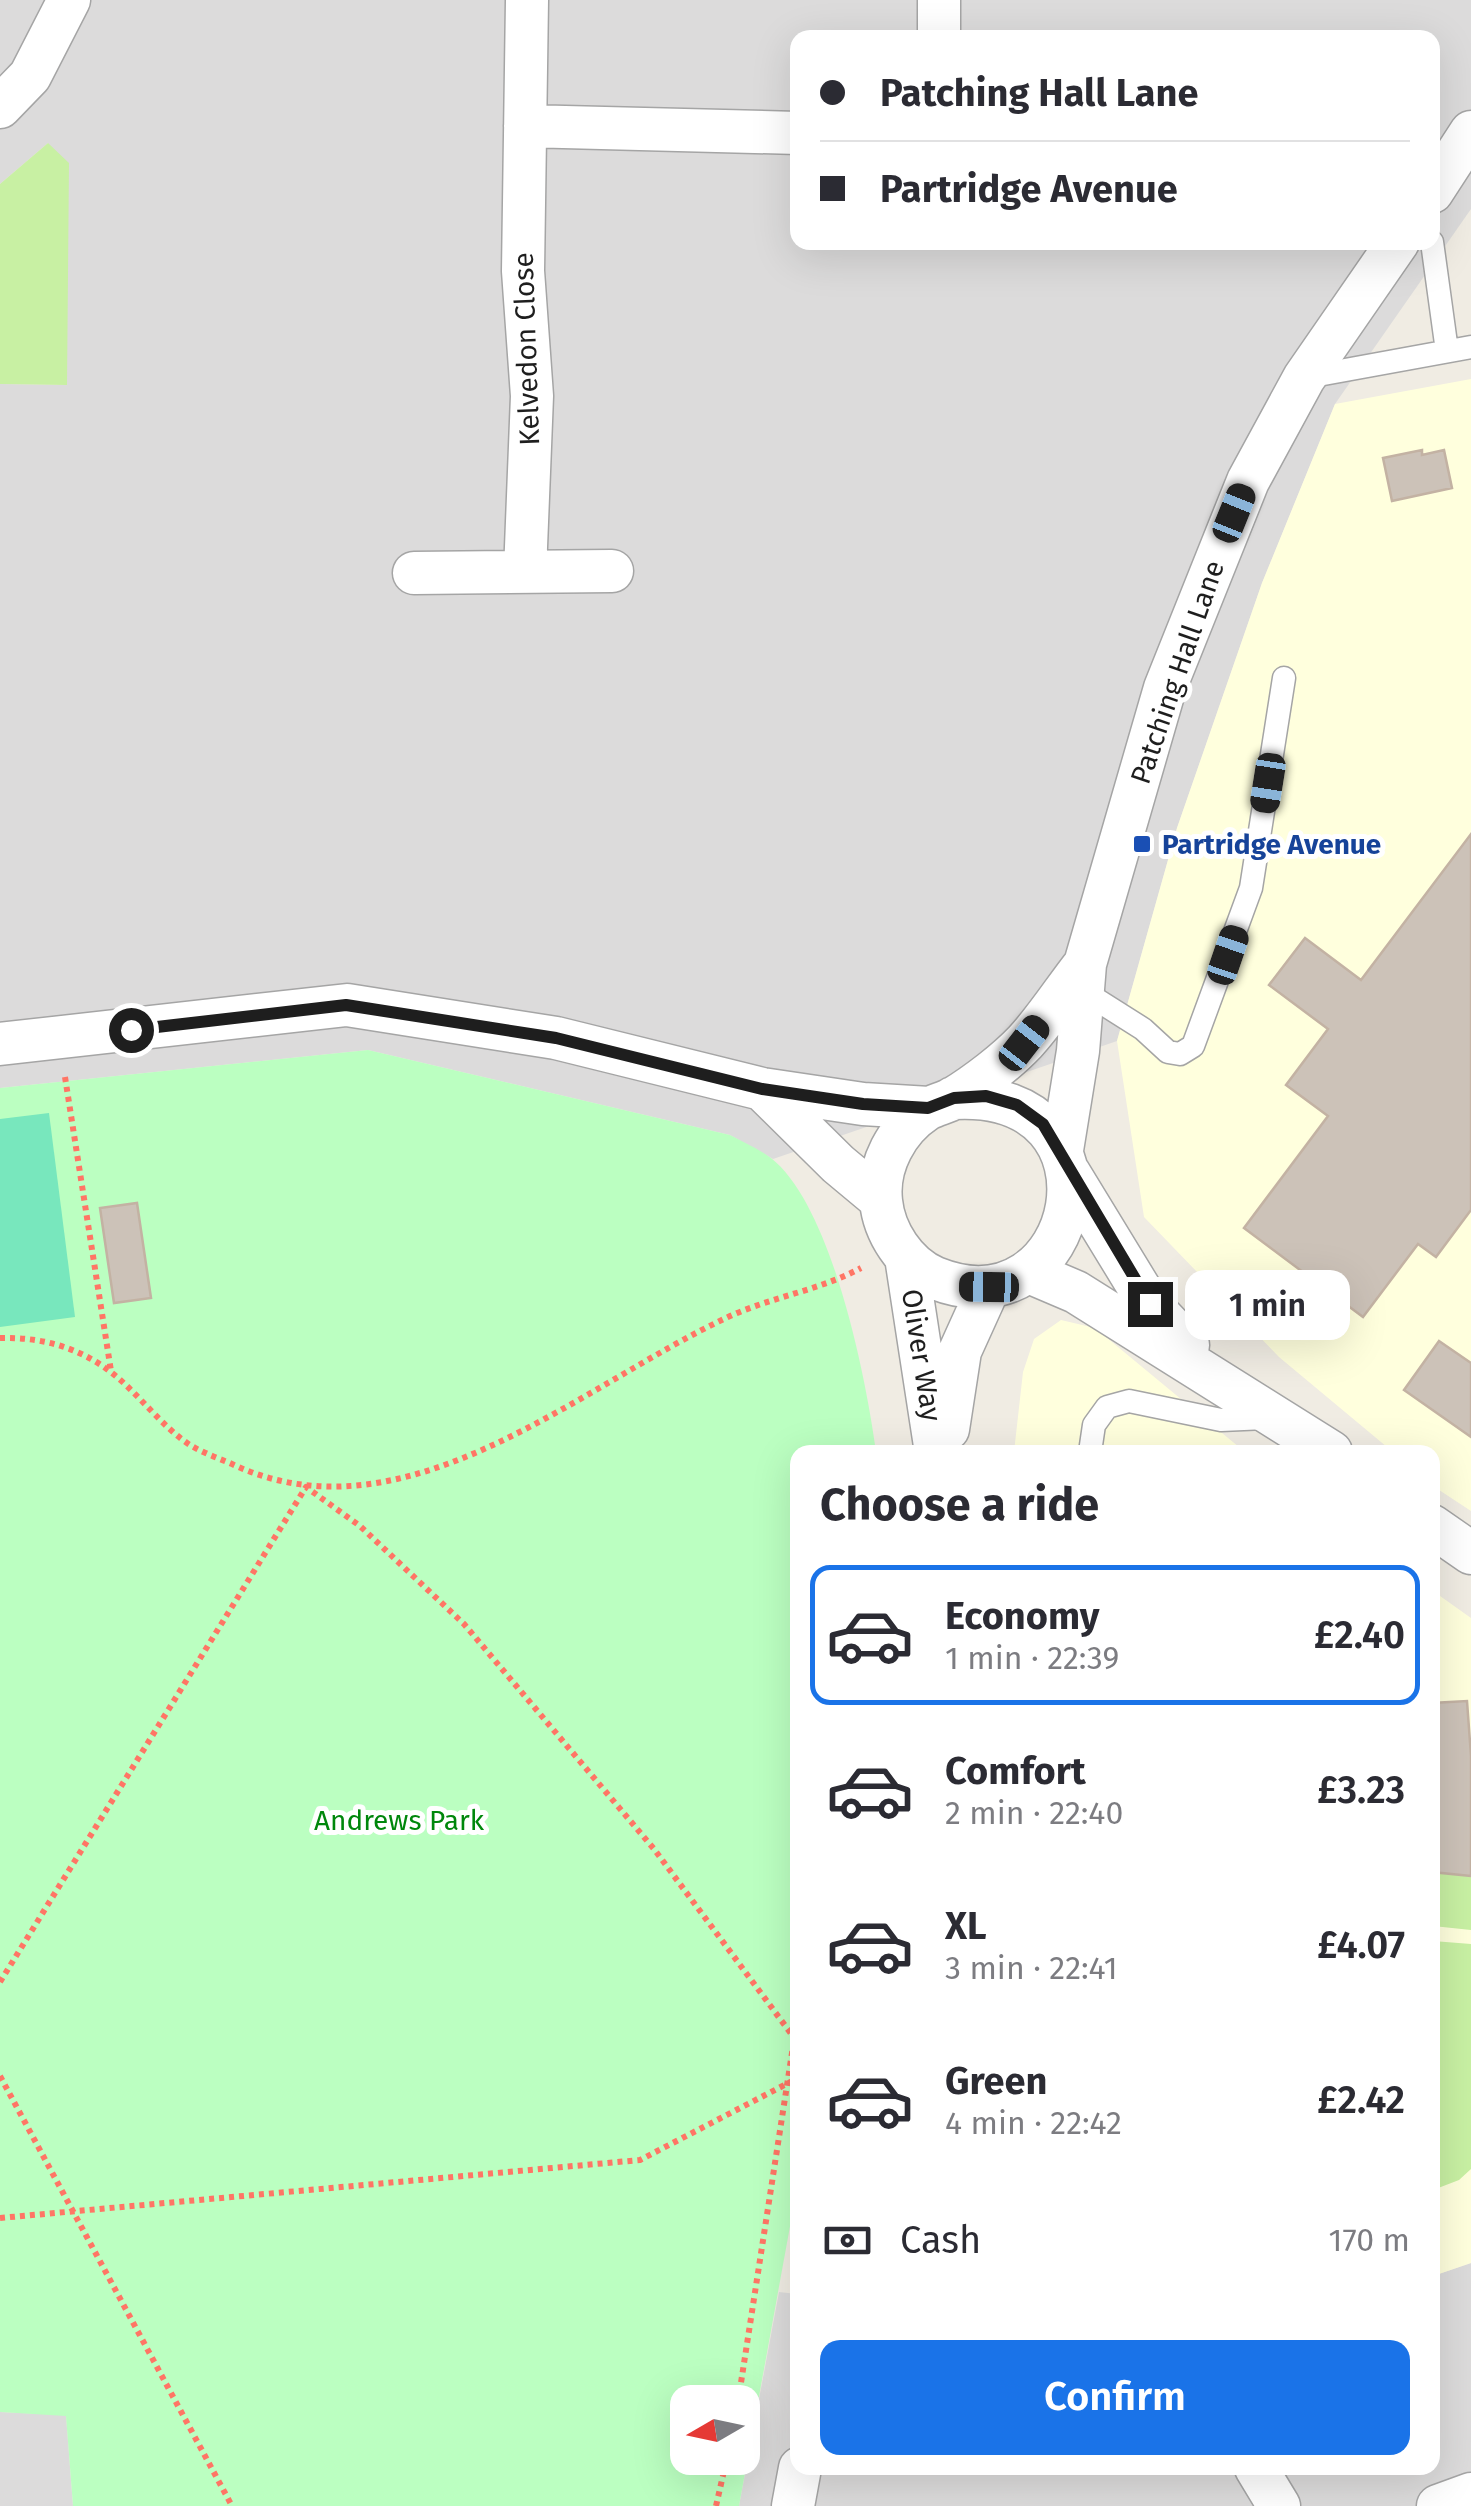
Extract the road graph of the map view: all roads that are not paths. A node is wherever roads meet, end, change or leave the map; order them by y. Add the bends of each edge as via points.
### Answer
1 (68, 0) edge
2 (526, 0) edge
3 (939, 0) edge
4 (940, 30) edge
5 (0, 106) edge
6 (525, 126) junction
7 (790, 132) edge
8 (1392, 250) edge
9 (1433, 250) edge
10 (1471, 347) edge
11 (1447, 351) junction
12 (1304, 378) junction
13 (612, 571) dead end
14 (525, 572) junction
15 (414, 573) dead end
16 (1284, 678) dead end
17 (1084, 977) junction
18 (0, 1044) edge
19 (762, 1089) junction
20 (941, 1103) junction
21 (1066, 1162) junction
22 (880, 1198) junction
23 (906, 1257) junction
24 (1029, 1272) junction
25 (989, 1287) junction
26 (1237, 1396) junction
27 (1273, 1418) junction
28 (935, 1445) edge
29 (945, 1445) edge
30 (1091, 1445) edge
31 (1319, 1445) edge
32 (1440, 1532) edge
33 (1471, 1554) edge
34 (799, 2475) edge
35 (1260, 2475) edge
36 (1471, 2494) edge
37 (792, 2506) edge
38 (1278, 2506) edge
39 (1438, 2506) edge

1 - 5 street via 30,76
2 - 6 street, Kelvedon Close
3 - 4 street
6 - 7 street
6 - 14 street, Kelvedon Close via 523,271 532,396
8 - 12 street, Patching Hall Lane
9 - 11 lane
10 - 11 lane
11 - 12 lane
12 - 17 street, Patching Hall Lane via 1248,481 1166,688
13 - 14 street
14 - 15 street
16 - 17 lane via 1251,888 1194,1046 1168,1052
17 - 20 street, Patching Hall Lane via 1024,1043
17 - 21 street, Patching Hall Lane
18 - 19 street via 346,1005 556,1038
19 - 20 street via 863,1104
19 - 22 street
20 - 21 street via 986,1096 1017,1105 1043,1124
20 - 22 street, Patching Hall Lane via 908,1124 892,1146
21 - 24 street, Patching Hall Lane via 1070,1210 1055,1245
21 - 26 street via 1150,1304
22 - 23 street
23 - 25 street via 930,1276
23 - 28 street, Oliver Way
24 - 25 street
24 - 26 street via 1076,1292
25 - 29 street, Oliver Way via 960,1351
26 - 27 street
27 - 30 lane via 1221,1420 1128,1401 1106,1408
27 - 31 street
32 - 33 street
34 - 37 street
35 - 38 street
36 - 39 street

